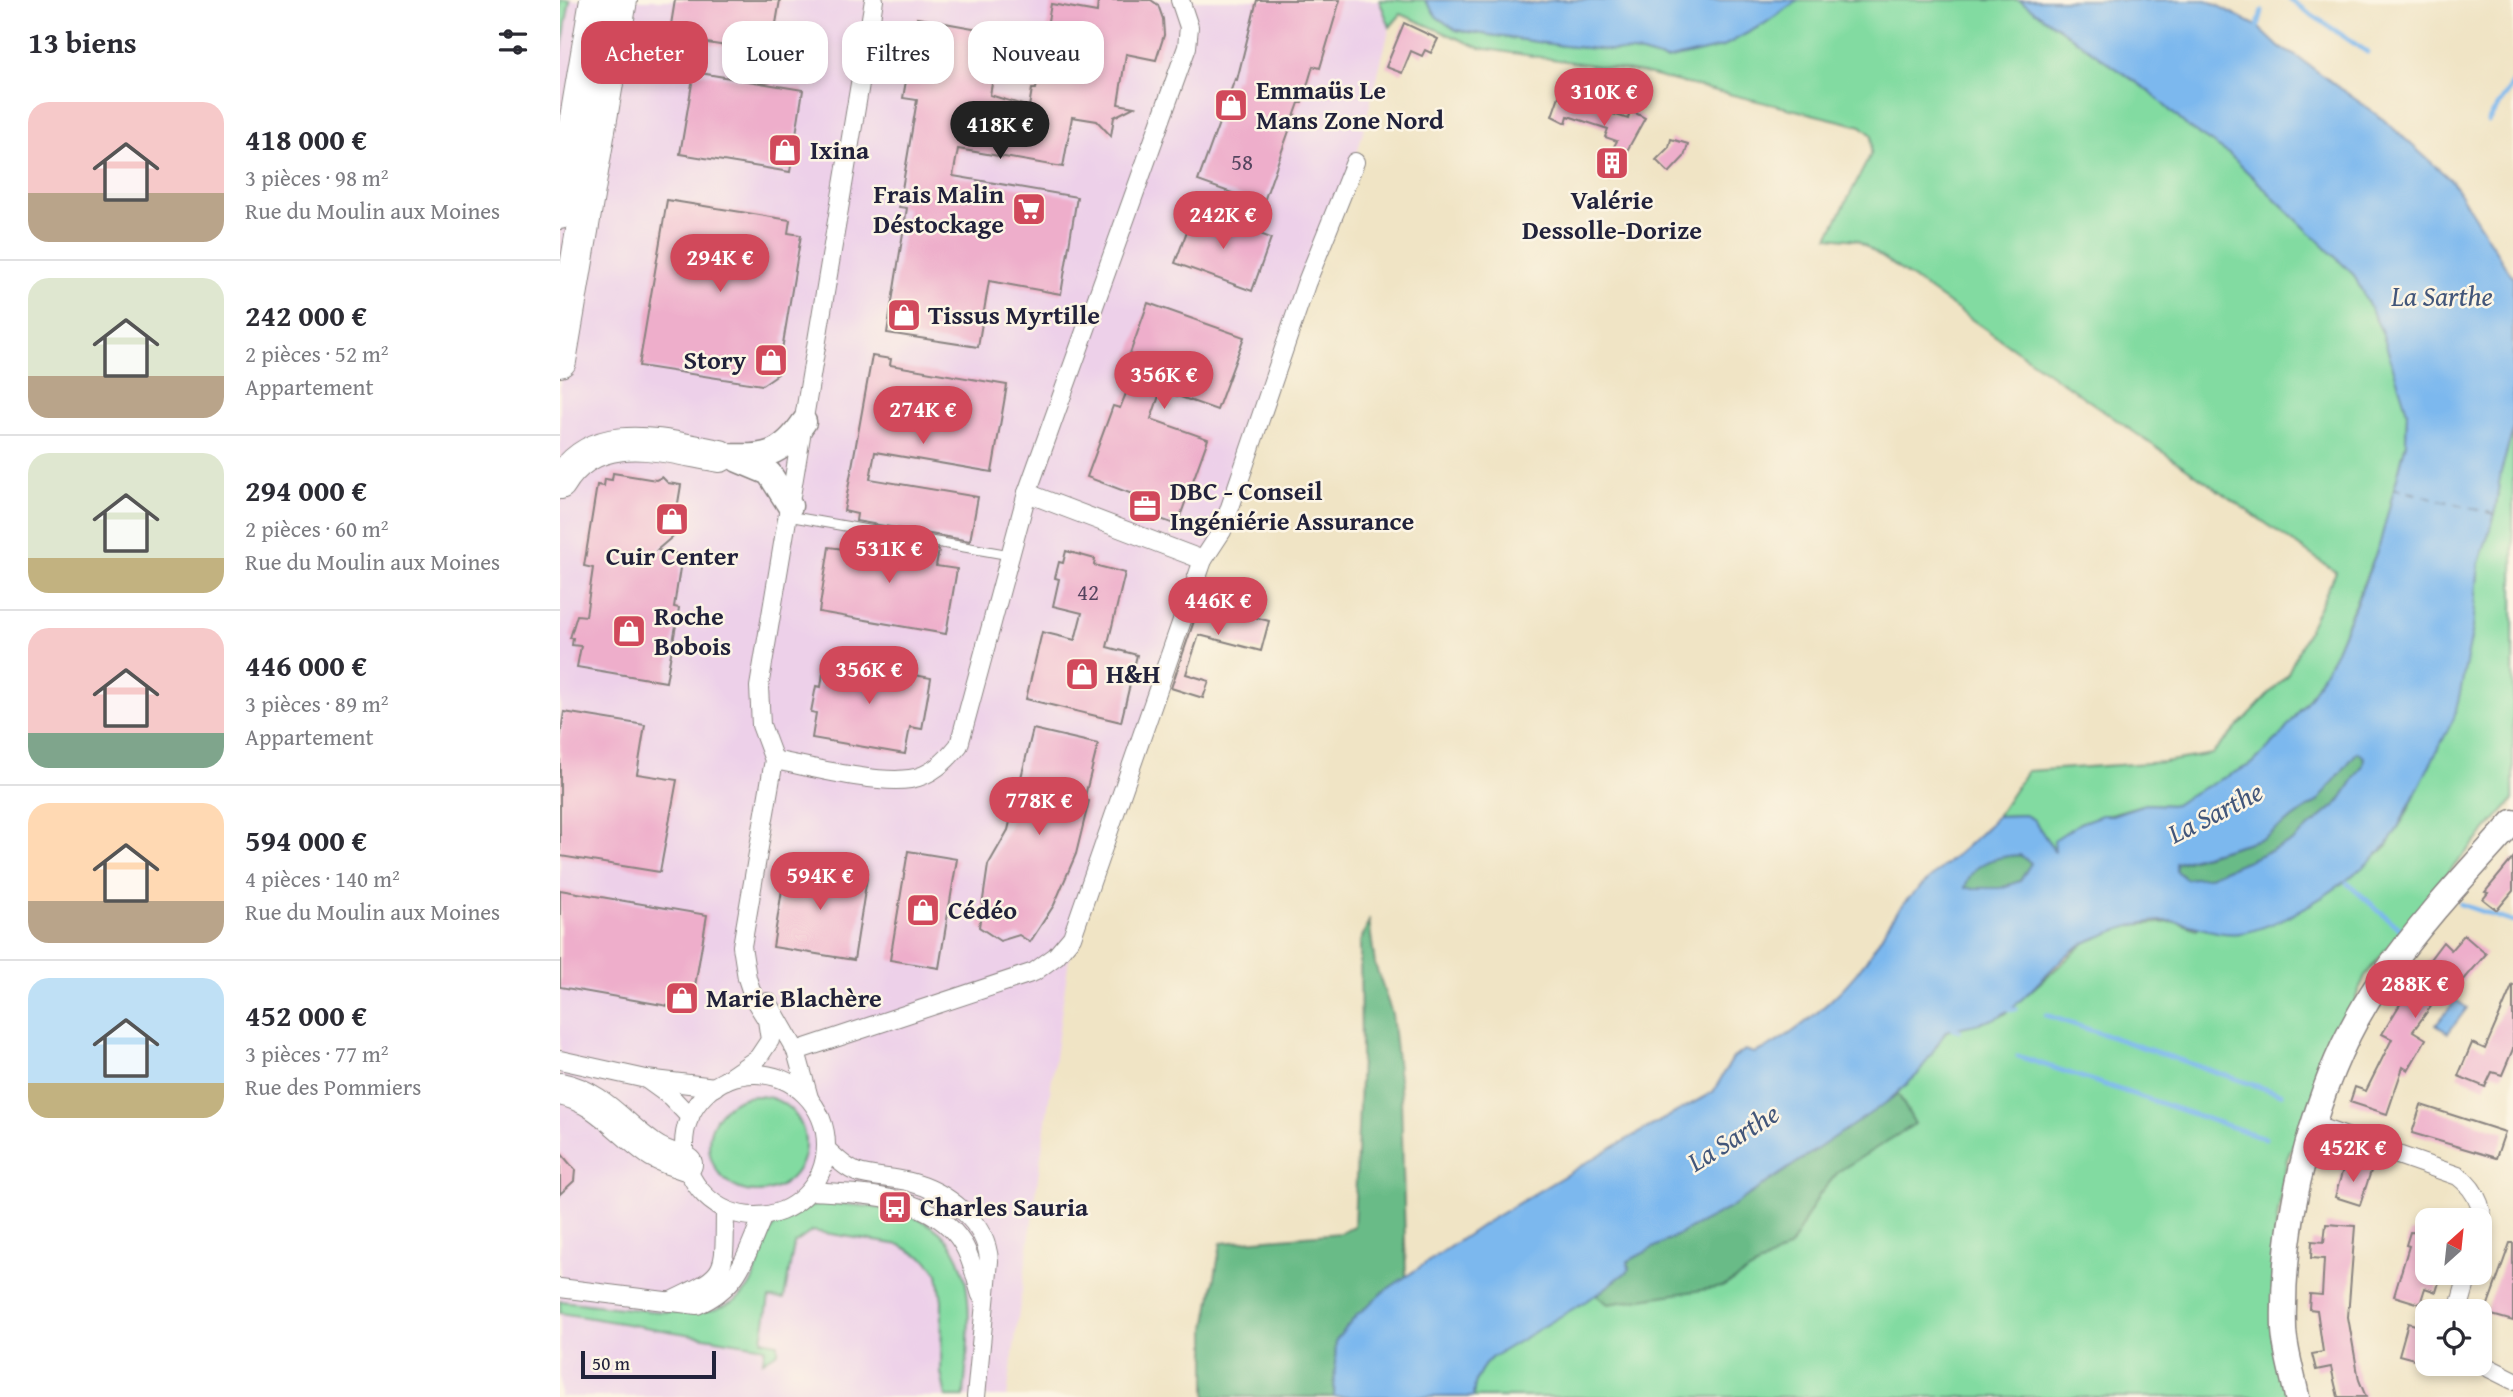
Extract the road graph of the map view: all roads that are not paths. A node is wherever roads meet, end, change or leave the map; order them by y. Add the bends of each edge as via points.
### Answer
1 (596, 0) edge
2 (623, 0) edge
3 (874, 0) edge
4 (1180, 0) edge
5 (560, 140) edge
6 (1356, 162) dead end
7 (560, 213) edge
8 (560, 361) edge
9 (804, 422) junction
10 (720, 456) junction
11 (560, 483) edge
12 (1027, 493) junction
13 (789, 511) junction
14 (1010, 555) junction
15 (1203, 561) junction
16 (774, 760) junction
17 (2513, 822) edge
18 (747, 978) junction
19 (796, 1051) junction
20 (560, 1060) edge
21 (646, 1079) junction
22 (720, 1084) junction
23 (560, 1089) edge
24 (809, 1098) junction
25 (690, 1117) junction
26 (2315, 1126) junction
27 (826, 1149) junction
28 (686, 1164) junction
29 (810, 1191) junction
30 (2480, 1208) edge
31 (725, 1210) junction
32 (763, 1216) junction
33 (560, 1288) edge
34 (983, 1301) junction
35 (669, 1302) junction
36 (2492, 1373) edge
37 (2513, 1380) edge
38 (976, 1397) edge
39 (2297, 1397) edge

1 - 5 highway via 571,68
1 - 7 highway
2 - 8 highway
3 - 9 street
4 - 12 street via 1189,27 1187,47
6 - 15 street via 1302,297 1222,531
9 - 10 street via 790,442 772,453
9 - 13 street
10 - 11 highway via 619,442 584,456
10 - 13 street via 769,472
12 - 14 street
12 - 15 street
13 - 14 lane
13 - 16 street via 758,706
14 - 16 street via 959,745 946,761 911,779
15 - 19 street via 1073,937 1034,972
16 - 18 street via 742,946
17 - 26 street via 2449,892 2381,980 2345,1043
18 - 19 street via 770,1004
18 - 22 street via 767,1020 770,1043 758,1058
19 - 24 street
20 - 21 street
21 - 22 street
21 - 25 street
22 - 24 street via 748,1074 770,1076 792,1084
22 - 25 street via 705,1095
23 - 28 highway via 599,1104 652,1150
24 - 27 street via 821,1116
25 - 28 street via 684,1145
26 - 30 street via 2458,1176 2467,1183
26 - 39 street via 2288,1236 2284,1331
27 - 29 street via 820,1177
27 - 34 street via 855,1171 927,1187 967,1215 988,1251
28 - 31 street via 708,1199
29 - 32 street via 786,1210
29 - 34 street via 893,1200 932,1213 962,1243
31 - 32 street
31 - 35 street via 720,1270
32 - 35 street via 731,1285 697,1305
33 - 35 street
34 - 38 street
36 - 37 street

